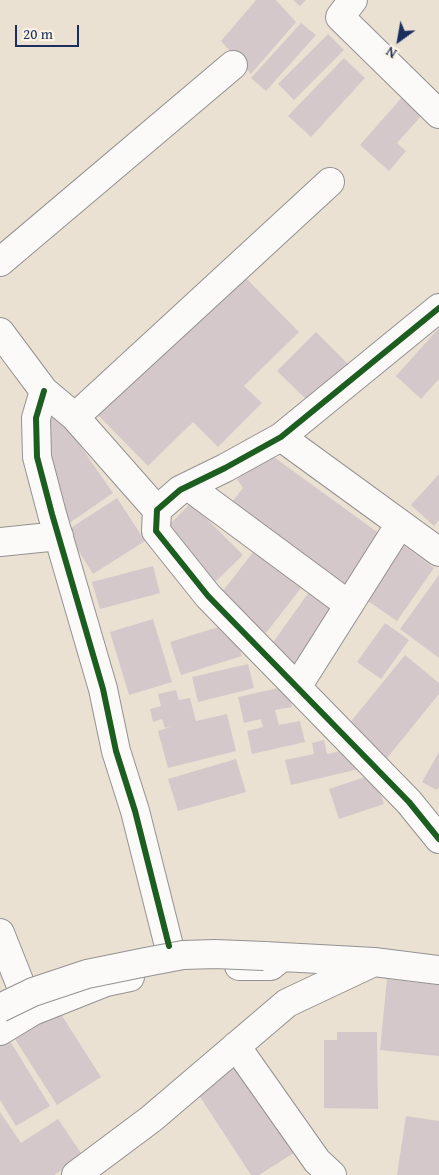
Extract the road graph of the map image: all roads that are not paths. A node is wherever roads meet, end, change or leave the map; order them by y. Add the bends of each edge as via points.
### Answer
1 (353, 0) edge
2 (233, 65) dead end
3 (439, 114) edge
4 (330, 182) dead end
5 (0, 262) edge
6 (439, 308) edge
7 (0, 332) edge
8 (44, 391) junction
9 (75, 417) junction
10 (281, 437) junction
11 (188, 486) junction
12 (157, 510) junction
13 (400, 524) junction
14 (58, 536) junction
15 (0, 542) edge
16 (439, 552) edge
17 (349, 605) junction
18 (297, 687) junction
19 (439, 839) edge
20 (0, 934) edge
21 (170, 946) junction
22 (273, 957) junction
23 (374, 962) junction
24 (439, 970) edge
25 (19, 1002) edge
26 (0, 1008) edge
27 (0, 1031) edge
28 (236, 1046) junction
29 (76, 1175) edge
30 (332, 1175) edge

1 - 3 street via 340,17
2 - 5 street
4 - 9 street
6 - 10 street
7 - 8 street
8 - 9 street
8 - 14 street via 36,418 37,457
9 - 12 street
10 - 11 street
10 - 13 street
11 - 12 street
11 - 17 street
12 - 18 street via 156,531 208,596
13 - 16 street
13 - 17 street
14 - 15 street
14 - 21 street via 103,689 116,751
17 - 18 street
18 - 19 street via 409,802
20 - 25 street
21 - 22 street via 234,945 262,948
21 - 25 street via 126,956
22 - 23 street
22 - 25 street via 271,966 212,966 159,971
22 - 26 street, bridge via 183,955 87,974 33,992
23 - 24 street
23 - 28 street via 287,1003
25 - 27 street
28 - 29 street via 151,1119
28 - 30 street via 317,1161

